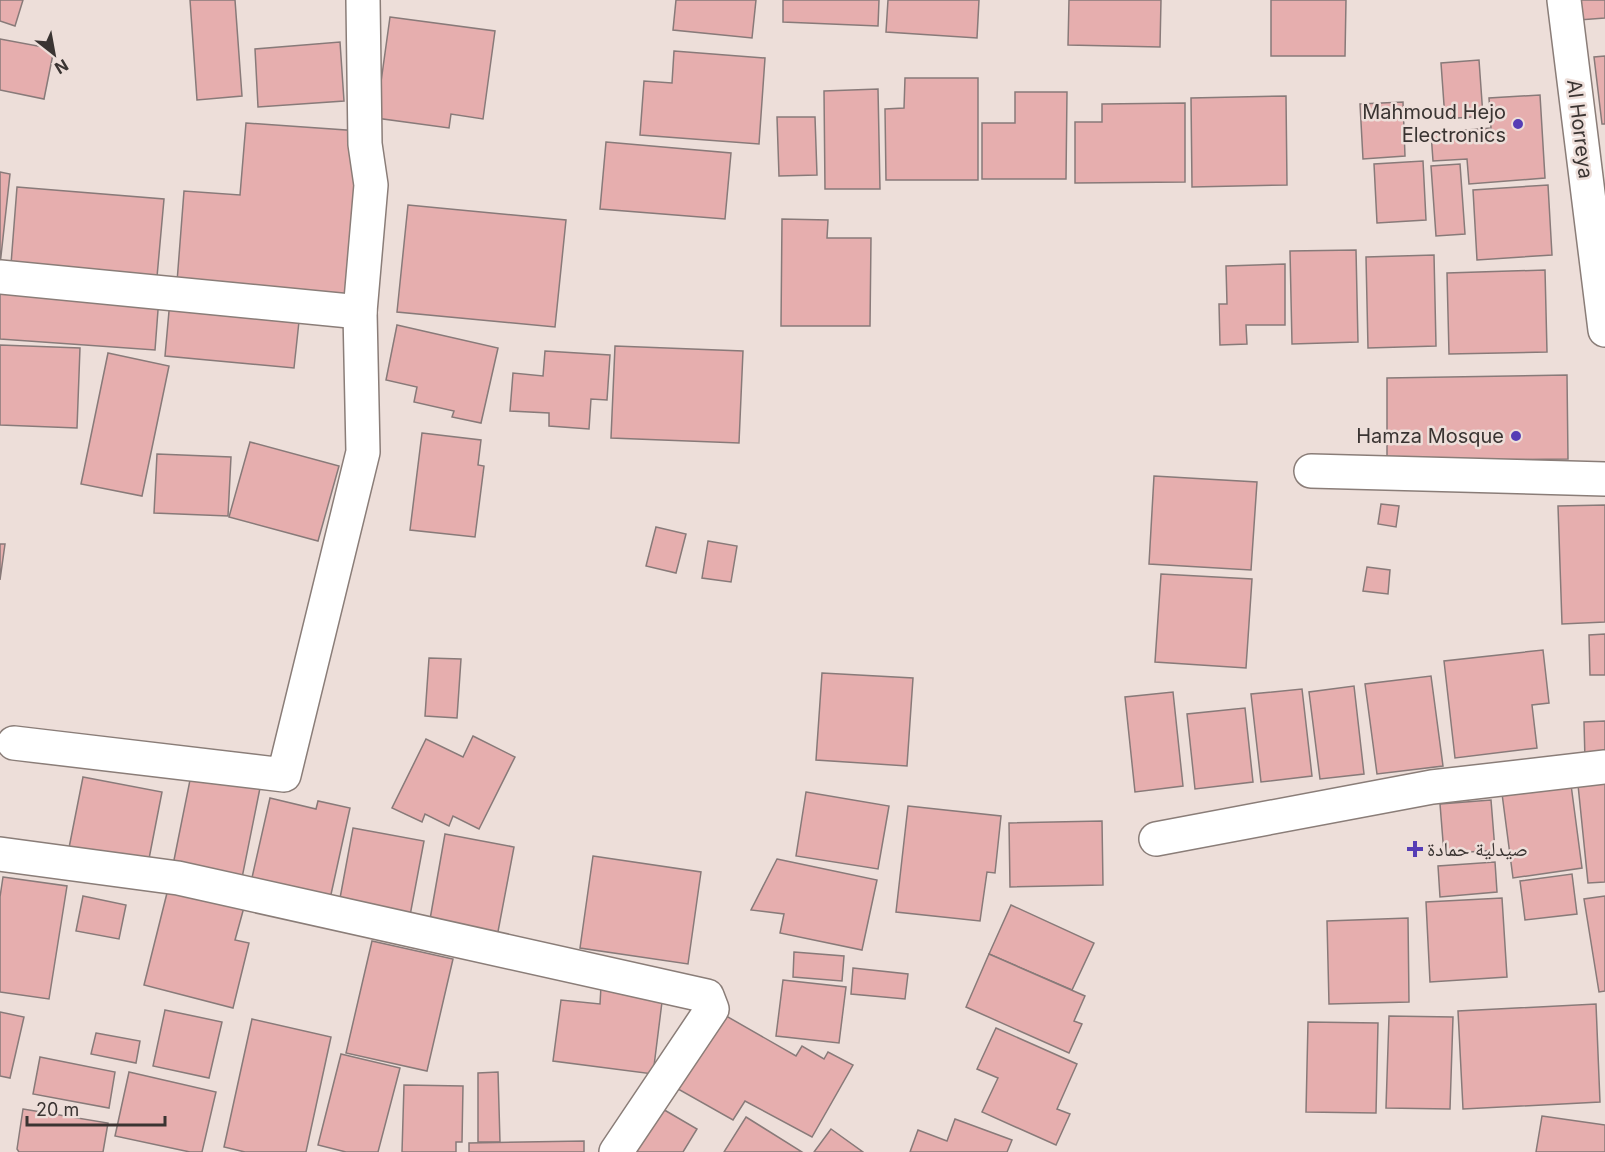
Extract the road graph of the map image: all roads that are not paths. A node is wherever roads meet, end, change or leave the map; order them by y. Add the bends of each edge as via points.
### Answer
1 (363, 0) edge
2 (1564, 0) edge
3 (0, 277) edge
4 (360, 312) junction
5 (1605, 330) edge
6 (1311, 471) dead end
7 (1605, 479) edge
8 (14, 743) dead end
9 (1605, 767) edge
10 (1156, 839) dead end
11 (0, 854) edge
12 (616, 1152) edge

1 - 4 street via 364,144 371,185
2 - 5 street, Al Horreya
3 - 4 street
4 - 8 street via 363,452 284,775
6 - 7 street
9 - 10 street via 1432,786
11 - 12 street via 178,878 706,996 712,1009

